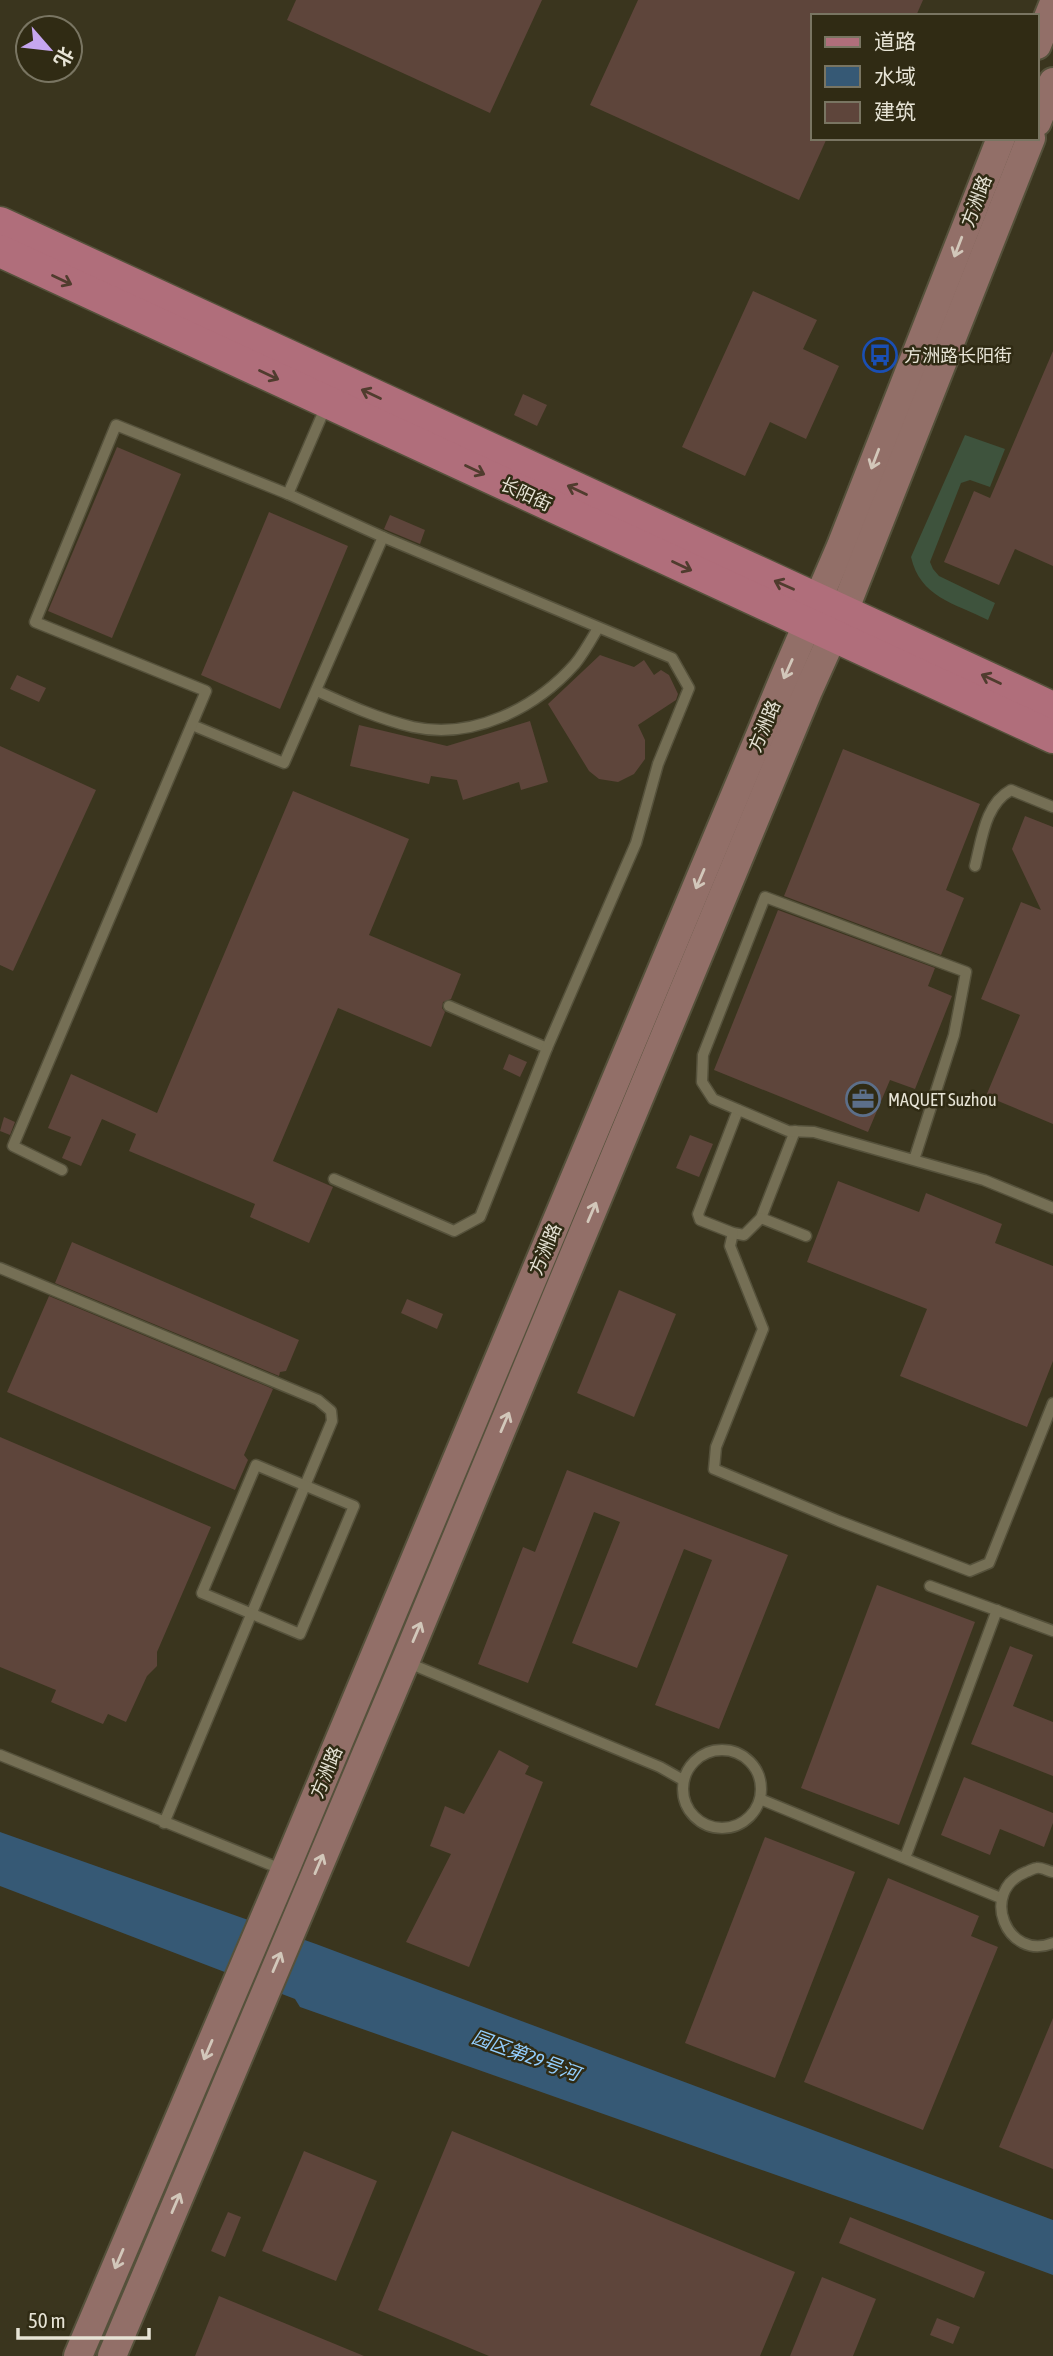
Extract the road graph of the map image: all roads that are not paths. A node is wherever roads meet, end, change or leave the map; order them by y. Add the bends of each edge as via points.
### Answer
1 (1053, 5) edge
2 (1039, 40) edge
3 (1053, 82) edge
4 (1039, 117) edge
5 (1000, 140) edge
6 (1030, 140) edge
7 (0, 223) edge
8 (0, 251) edge
9 (328, 402) junction
10 (288, 494) junction
11 (383, 537) junction
12 (826, 618) junction
13 (598, 628) junction
14 (317, 691) junction
15 (1053, 708) edge
16 (192, 724) junction
17 (1053, 737) edge
18 (1053, 807) edge
19 (975, 866) dead end
20 (449, 1006) dead end
21 (547, 1048) junction
22 (738, 1110) junction
23 (795, 1131) junction
24 (914, 1160) junction
25 (62, 1170) dead end
26 (334, 1179) dead end
27 (1053, 1208) edge
28 (761, 1218) junction
29 (733, 1233) junction
30 (806, 1236) dead end
31 (0, 1268) edge
32 (1053, 1403) edge
33 (306, 1486) junction
34 (930, 1586) dead end
35 (997, 1610) junction
36 (252, 1614) junction
37 (1053, 1631) edge
38 (405, 1662) junction
39 (0, 1755) edge
40 (684, 1780) junction
41 (760, 1799) junction
42 (164, 1823) junction
43 (905, 1858) junction
44 (285, 1870) junction
45 (1053, 1872) edge
46 (1001, 1898) junction
47 (1053, 1943) edge
48 (78, 2356) edge
49 (112, 2356) edge

1 - 2 main road
3 - 4 main road
5 -> 12 main road, 方洲路
6 - 12 main road, 方洲路
12 -> 7 main road, 长阳街
8 -> 9 main road, 长阳街
9 - 10 lane
9 -> 12 main road, 长阳街
10 - 11 lane
10 - 16 lane via 116,425 36,622 206,691
11 - 13 lane
11 - 14 lane
15 -> 12 main road, 长阳街
12 - 17 main road, 长阳街
38 -> 12 main road, 方洲路
12 -> 44 main road, 方洲路
13 - 14 lane via 576,663 540,696 499,719 460,729 415,727 363,712
13 - 21 lane via 672,658 688,688 657,764 636,843
14 - 16 lane via 284,763
16 - 25 lane via 13,1146
18 - 19 lane via 1011,790 999,796 987,819
20 - 21 lane
21 - 26 lane via 480,1217 454,1231
22 - 23 lane
22 - 24 lane via 713,1099 702,1083 703,1055 765,897 966,972 954,1035
22 - 29 lane via 698,1214 700,1220
23 - 24 lane via 814,1132
23 - 28 lane
24 - 27 lane via 984,1180
28 - 29 lane via 744,1235
28 - 30 lane
29 - 32 lane via 730,1246 763,1329 716,1447 714,1469 970,1571 989,1563
31 - 33 lane via 325,1404 332,1421
33 - 36 lane
33 - 36 lane via 354,1506 300,1634
33 - 36 lane via 256,1465 245,1491 202,1593
34 - 35 lane
35 - 37 lane
35 - 43 lane
36 - 42 lane
38 - 40 lane
49 -> 38 main road, 方洲路
39 - 42 lane
40 - 41 lane via 685,1804 700,1823 724,1829 747,1820
40 - 41 lane via 697,1758 720,1749 732,1752 743,1755 759,1774
41 - 43 lane
42 - 44 lane
43 - 46 lane
44 -> 48 main road, 方洲路
45 - 46 lane via 1037,1868 1014,1877
46 - 47 lane via 1003,1922 1018,1941 1042,1947

